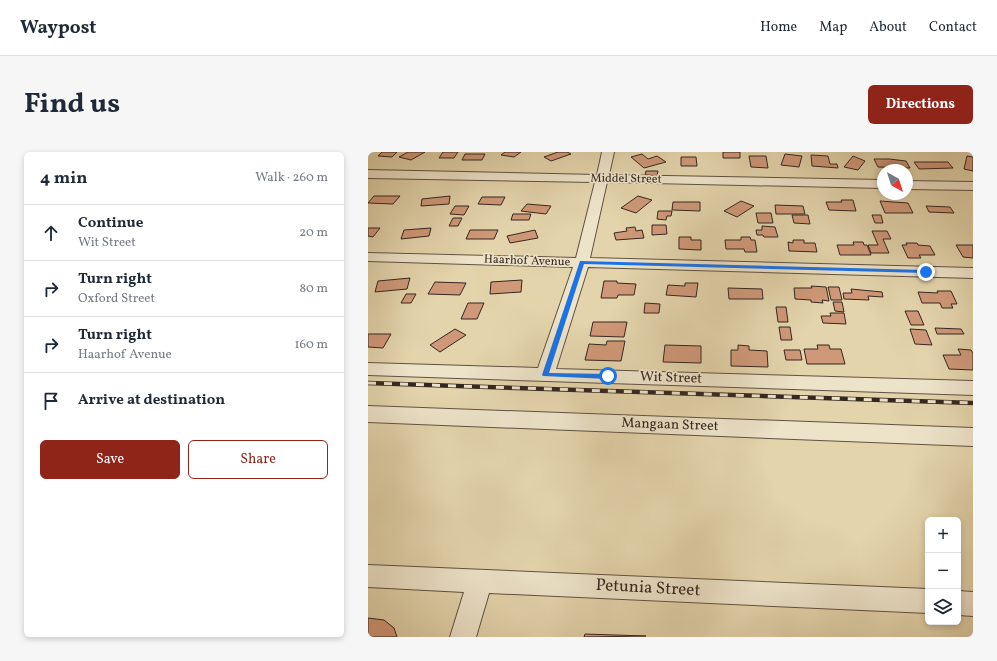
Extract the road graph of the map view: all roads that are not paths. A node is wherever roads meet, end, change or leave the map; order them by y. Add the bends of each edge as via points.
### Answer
1 (608, 152) edge
2 (368, 174) edge
3 (602, 178) junction
4 (877, 184) edge
5 (913, 185) edge
6 (973, 186) edge
7 (368, 257) edge
8 (582, 262) junction
9 (973, 273) edge
10 (368, 369) edge
11 (545, 375) junction
12 (973, 388) edge
13 (368, 414) edge
14 (973, 437) edge
15 (368, 576) edge
16 (480, 581) junction
17 (925, 601) edge
18 (961, 603) edge
19 (973, 604) edge
20 (464, 637) edge

1 - 3 street
2 - 3 street, Middel Street
3 - 4 street, Middel Street
3 - 8 street
5 - 6 street
7 - 8 street, Haarhof Avenue
8 - 9 street, Haarhof Avenue
8 - 11 street
10 - 11 street, Wit Street
11 - 12 street, Wit Street
13 - 14 street, Mangaan Street
15 - 16 street, Petunia Street
16 - 17 street, Petunia Street
16 - 20 street
18 - 19 street

